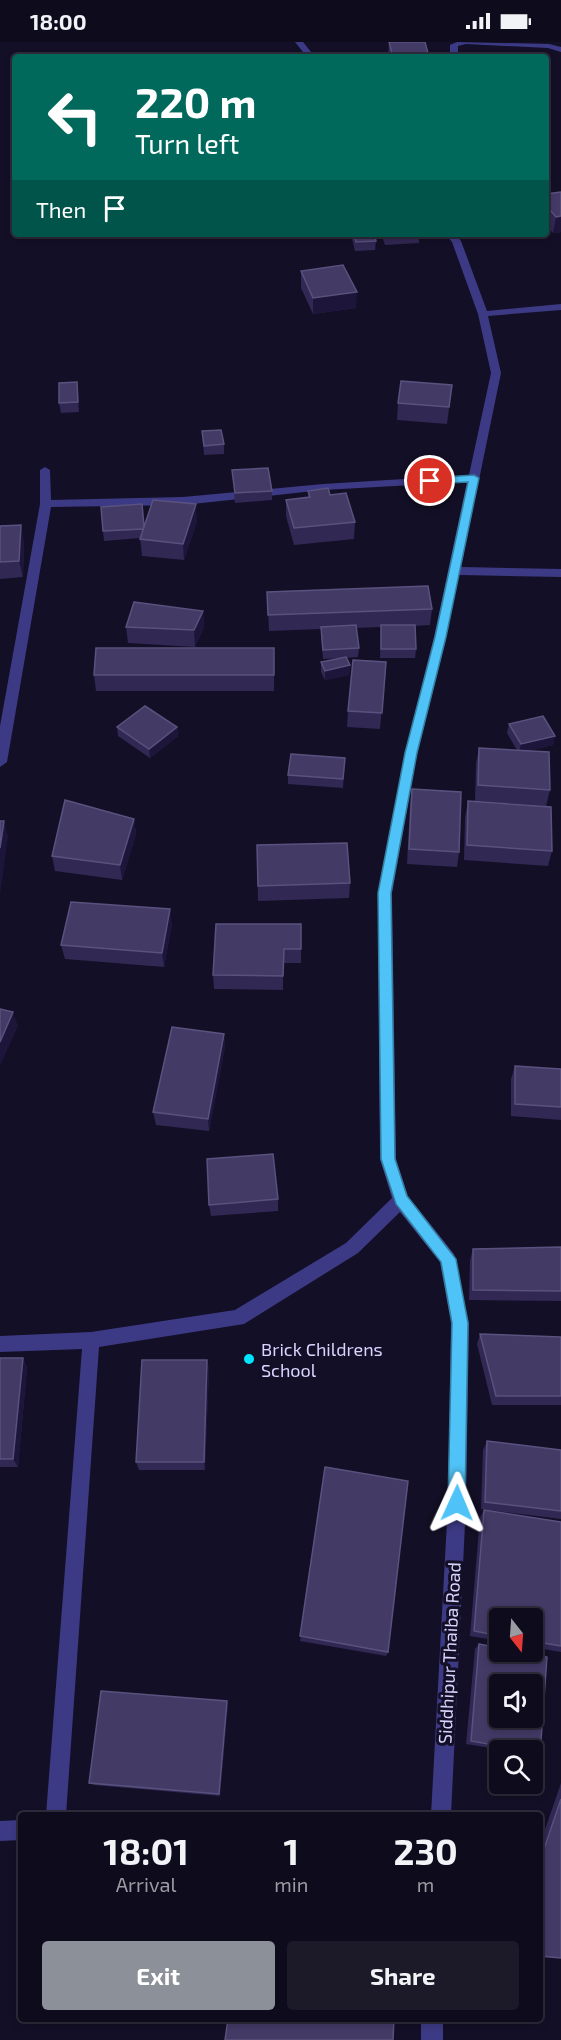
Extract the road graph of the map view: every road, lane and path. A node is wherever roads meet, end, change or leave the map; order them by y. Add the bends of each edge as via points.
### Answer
1 (299, 42) edge
2 (561, 50) edge
3 (309, 54) edge
4 (454, 54) edge
5 (453, 237) edge
6 (561, 307) edge
7 (483, 314) junction
8 (45, 470) dead end
9 (474, 478) junction
10 (46, 504) junction
11 (454, 571) junction
12 (561, 573) edge
13 (0, 762) edge
14 (401, 1200) junction
15 (90, 1340) junction
16 (0, 1344) edge
17 (56, 1812) edge
18 (441, 1812) edge
19 (18, 1830) edge
20 (0, 1831) edge
21 (432, 2022) edge
22 (432, 2040) edge

1 - 3 street
2 - 4 street via 466,42 454,45
5 - 7 street, Siddhipur Thaiba Road
6 - 7 street
7 - 9 street, Siddhipur Thaiba Road via 496,373
8 - 10 street
9 - 10 street via 322,487 183,501
9 - 11 street, Siddhipur Thaiba Road
10 - 13 street
11 - 12 street
11 - 14 street, Siddhipur Thaiba Road via 411,753 385,893 388,1159
14 - 15 street via 352,1248 238,1318
14 - 18 street, Siddhipur Thaiba Road via 448,1259 460,1323 457,1503
15 - 16 street
15 - 17 street
19 - 20 street
21 - 22 street

